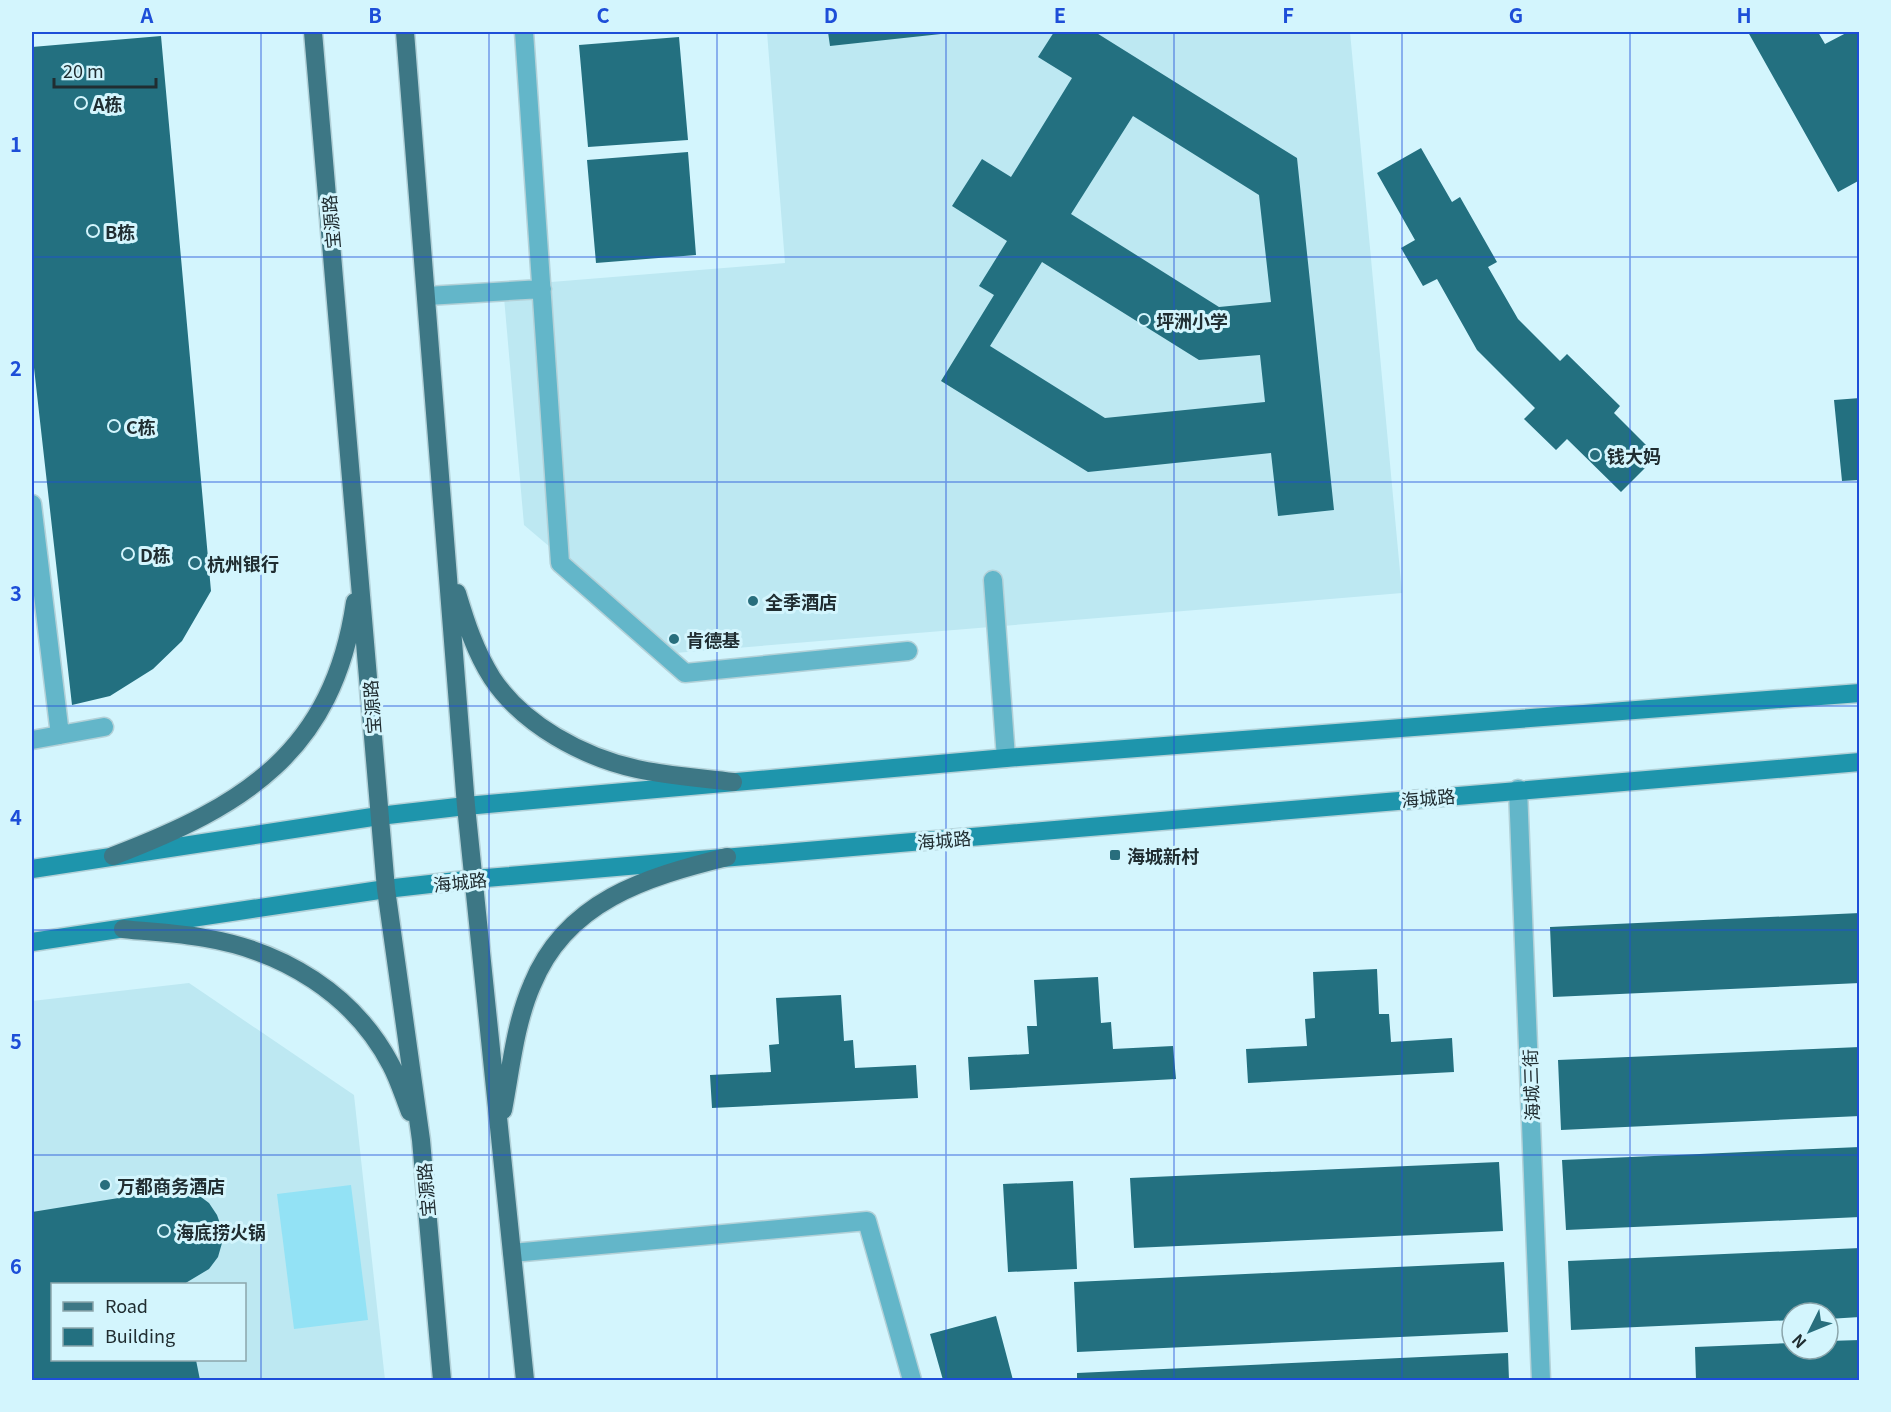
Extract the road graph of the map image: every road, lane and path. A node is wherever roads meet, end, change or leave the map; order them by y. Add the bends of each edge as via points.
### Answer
1 (313, 32) edge
2 (405, 32) edge
3 (524, 32) edge
4 (542, 289) junction
5 (427, 296) junction
6 (32, 504) edge
7 (448, 563) junction
8 (360, 567) junction
9 (993, 580) dead end
10 (908, 651) dead end
11 (1860, 693) edge
12 (104, 727) dead end
13 (60, 735) junction
14 (32, 740) edge
15 (1006, 758) junction
16 (1860, 762) edge
17 (733, 782) junction
18 (1518, 789) junction
19 (466, 806) junction
20 (379, 816) junction
21 (113, 856) junction
22 (727, 857) junction
23 (32, 869) edge
24 (474, 879) junction
25 (386, 889) junction
26 (123, 929) junction
27 (32, 942) edge
28 (499, 1132) junction
29 (421, 1140) junction
30 (512, 1253) junction
31 (442, 1380) edge
32 (525, 1380) edge
33 (912, 1380) edge
34 (1541, 1380) edge

1 - 8 main road, 宝源路
2 - 5 main road
3 - 4 street
4 - 5 street
4 - 10 street via 560,563 685,673
5 - 7 main road
6 - 13 street
7 - 17 main road via 471,639 493,679 520,710 553,734 593,755 637,769
7 - 19 main road
8 - 20 main road, 宝源路
8 - 21 main road via 350,637 331,691 303,737 265,776 220,808 178,831
9 - 15 street
11 - 15 main road
12 - 13 street
13 - 14 street
15 - 17 main road
16 - 18 main road, 海城路
17 - 19 main road
18 - 22 main road, 海城路
18 - 34 street, 海城三街
19 - 20 main road
19 - 24 main road
20 - 21 main road
20 - 25 main road, 宝源路
21 - 23 main road
22 - 24 main road, 海城路
22 - 28 main road via 664,873 625,890 582,916 552,946 531,985 517,1031
24 - 25 main road, 海城路
24 - 28 main road
25 - 26 main road, 海城路
25 - 29 main road, 宝源路
26 - 27 main road, 海城路
26 - 29 main road via 206,938 249,950 326,986 360,1018 392,1065
28 - 30 main road
29 - 31 main road, 宝源路
30 - 32 main road
30 - 33 street via 867,1221

